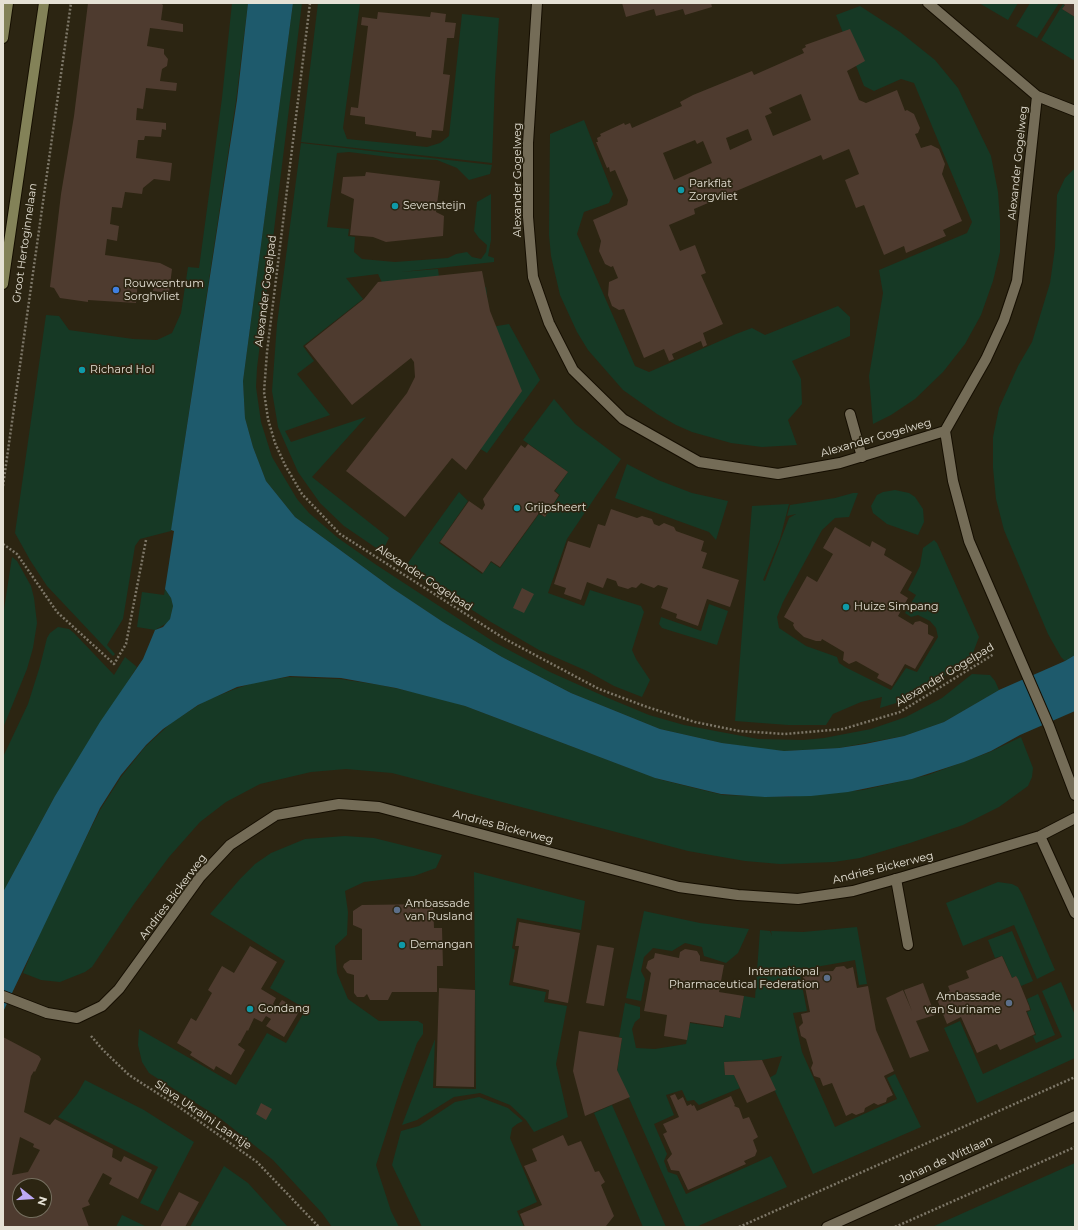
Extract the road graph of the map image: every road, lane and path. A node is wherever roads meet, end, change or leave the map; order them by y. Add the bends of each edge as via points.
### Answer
1 (8, 3) edge
2 (44, 3) edge
3 (71, 3) edge
4 (310, 3) edge
5 (537, 3) edge
6 (928, 3) edge
7 (3, 38) edge
8 (1037, 96) junction
9 (1075, 110) edge
10 (3, 284) edge
11 (850, 414) dead end
12 (945, 431) junction
13 (862, 457) junction
14 (3, 486) edge
15 (146, 540) dead end
16 (3, 544) edge
17 (1013, 643) junction
18 (1075, 795) edge
19 (1075, 818) edge
20 (1040, 836) junction
21 (896, 879) junction
22 (1075, 913) edge
23 (908, 945) dead end
24 (7, 998) edge
25 (77, 1018) junction
26 (1075, 1078) edge
27 (1075, 1116) edge
28 (1075, 1147) edge
29 (319, 1227) edge
30 (739, 1227) edge
31 (826, 1227) edge
32 (895, 1227) edge

1 - 7 main road
2 - 10 main road, Groot Hertoginnelaan
3 - 14 path, Groot Hertoginnelaan
4 - 17 path, Alexander Gogelpad via 264,392 275,443 285,466 302,494 340,534 505,639 599,689 695,722 739,731 786,734 843,729 900,712
5 - 13 street, Alexander Gogelweg via 528,143 528,217 533,277 549,323 573,370 623,419 699,462 778,474
6 - 8 street
8 - 9 street
8 - 12 street, Alexander Gogelweg via 1017,281 1004,320 986,359
11 - 13 street
12 - 13 street, Alexander Gogelweg
12 - 17 street, Alexander Gogelweg via 953,481 969,541
15 - 16 path via 126,644 114,664 57,612 17,554
17 - 18 street, Alexander Gogelweg
19 - 20 street, Andries Bickerweg
20 - 21 street, Andries Bickerweg
20 - 22 street
21 - 23 street
21 - 25 street, Andries Bickerweg via 853,891 798,899 738,895 679,887 379,806 339,804 290,812 276,815 230,845 200,877 119,989 102,1006
24 - 25 street via 47,1014
25 - 29 path, Slava Ukraini Laantje via 103,1050 129,1075 257,1162
26 - 30 path
27 - 31 street, Johan de Wittlaan
28 - 32 path

